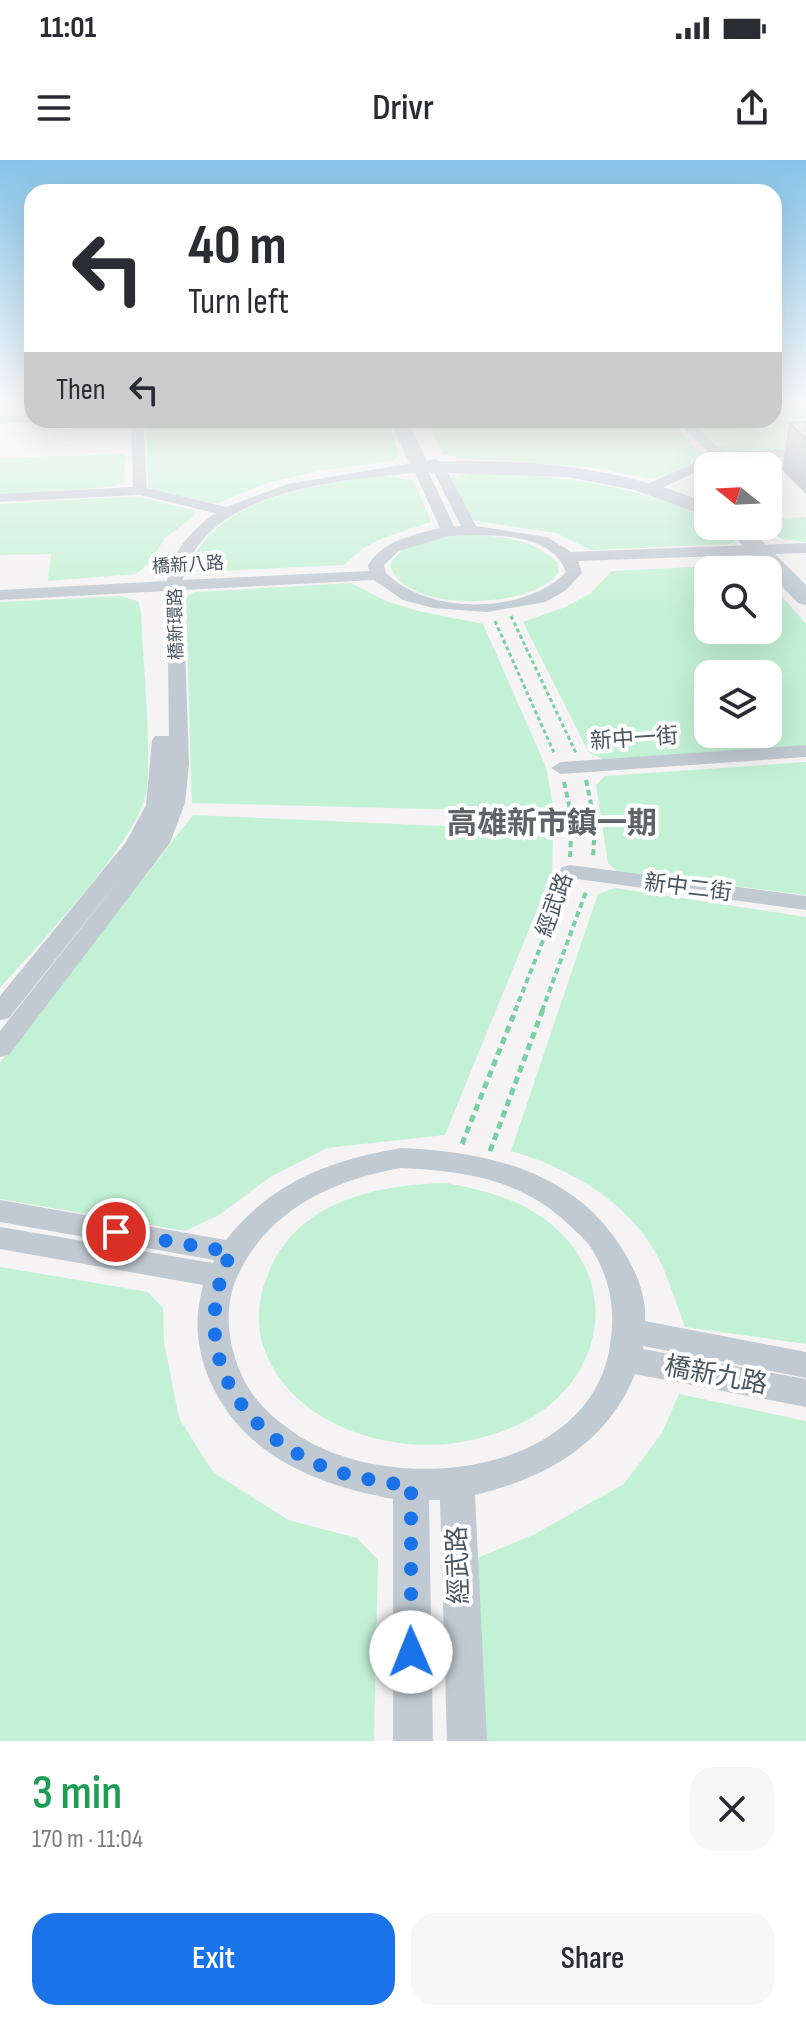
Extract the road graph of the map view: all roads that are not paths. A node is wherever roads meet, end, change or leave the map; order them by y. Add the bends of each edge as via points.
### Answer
1 (139, 476) edge
2 (355, 476) edge
3 (431, 476) edge
4 (434, 476) edge
5 (584, 476) edge
6 (677, 476) edge
7 (652, 487) junction
8 (140, 491) junction
9 (0, 498) edge
10 (694, 500) edge
11 (694, 505) edge
12 (223, 510) junction
13 (470, 530) junction
14 (449, 531) junction
15 (755, 540) edge
16 (761, 540) edge
17 (806, 551) edge
18 (772, 552) junction
19 (571, 561) junction
20 (378, 572) junction
21 (806, 581) edge
22 (168, 583) junction
23 (0, 589) edge
24 (0, 595) edge
25 (806, 598) edge
26 (806, 751) edge
27 (561, 768) road end
28 (570, 872) road end
29 (806, 903) edge
30 (0, 1012) edge
31 (0, 1049) edge
32 (0, 1211) edge
33 (0, 1238) edge
34 (225, 1264) junction
35 (629, 1345) junction
36 (806, 1365) edge
37 (806, 1393) edge
38 (457, 1484) junction
39 (411, 1486) junction
40 (413, 1741) edge
41 (467, 1741) edge

1 - 8 street
2 - 12 street, 橋新環路 via 306,483
3 - 14 street
4 - 13 street
5 - 7 street, 橋新環路
6 - 7 street
7 - 10 street, 橋新環路
7 - 11 street, 橋新環路
8 - 9 street
8 - 12 street
12 - 22 street, 橋新環路 via 181,556
13 - 14 street
13 - 19 street via 529,537 553,546
14 - 20 street via 396,544 381,556
15 - 18 street
16 - 18 street
17 - 18 street
18 - 19 street
18 - 21 street
18 - 25 street
19 - 20 street via 574,573 553,593 490,607 431,602 397,591
20 - 22 street, 橋新八路
22 - 23 street, 橋新八路
22 - 24 street, 橋新八路
22 - 30 street, 橋新環路 via 156,805 115,874
22 - 31 street, 橋新環路 via 179,764 175,803 159,843 138,875
26 - 27 street, 新中一街
28 - 29 street, 新中二街
32 - 34 street
33 - 34 street
34 - 35 street via 261,1215 302,1187 349,1167 401,1158 470,1163 526,1180 562,1200 592,1227 615,1258 624,1282
34 - 39 street via 212,1315 216,1355 233,1394 264,1429 305,1458 356,1477
35 - 36 street, 橋新九路
35 - 37 street, 橋新九路
35 - 38 street via 603,1405 585,1426 550,1453 506,1473
38 - 39 street
38 - 41 street, 經武路
39 - 40 street, 經武路

